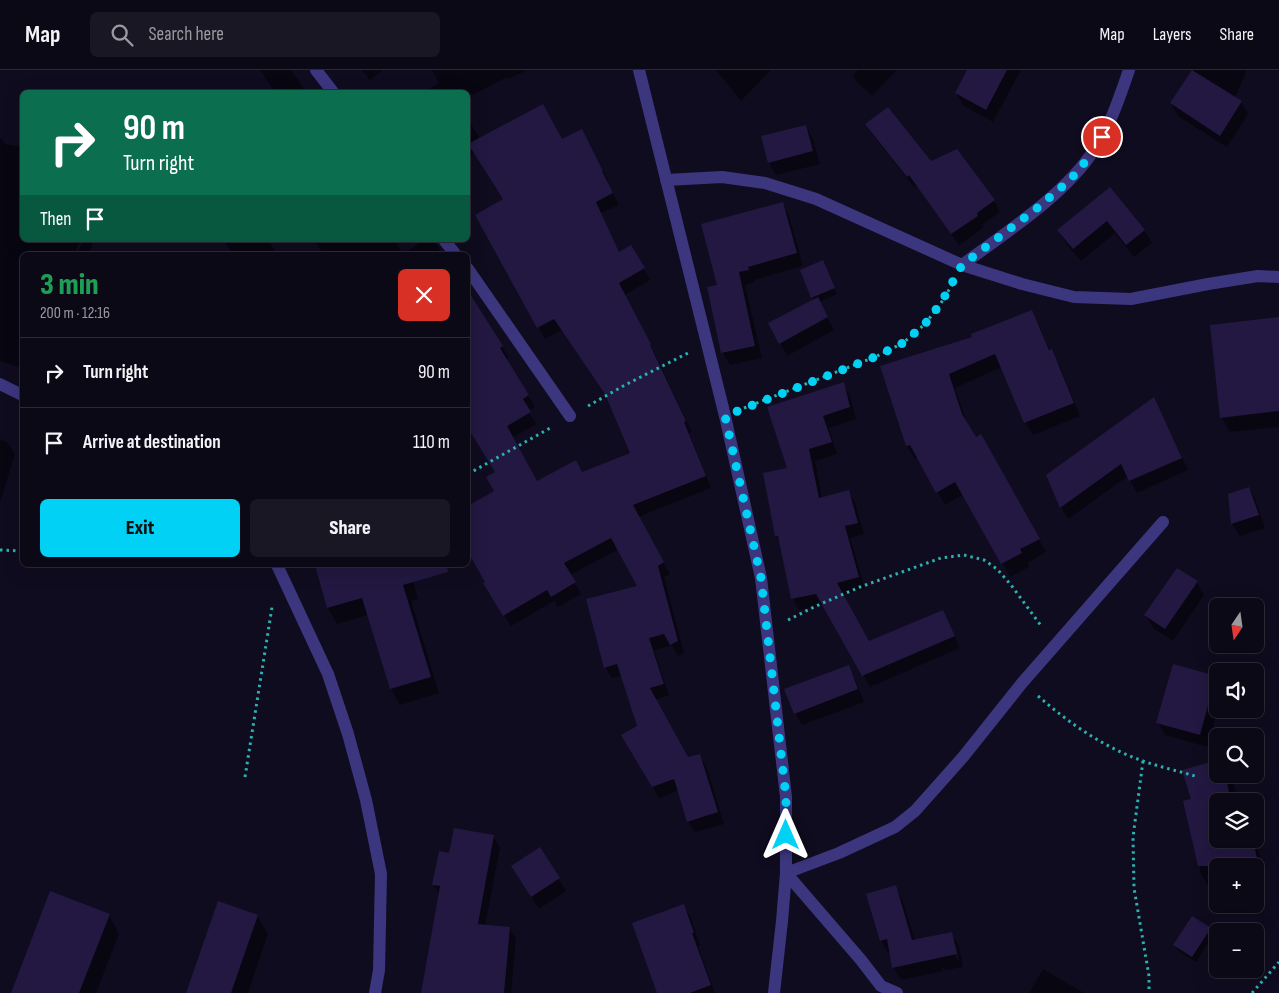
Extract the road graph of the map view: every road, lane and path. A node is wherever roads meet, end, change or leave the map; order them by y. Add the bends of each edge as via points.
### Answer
1 (316, 70) edge
2 (638, 70) edge
3 (1129, 70) edge
4 (331, 90) edge
5 (666, 180) junction
6 (446, 242) edge
7 (454, 252) edge
8 (962, 265) junction
9 (470, 272) edge
10 (1279, 276) edge
11 (0, 384) edge
12 (20, 394) edge
13 (570, 416) dead end
14 (725, 416) junction
15 (1163, 522) dead end
16 (0, 550) edge
17 (20, 551) edge
18 (278, 569) edge
19 (767, 630) junction
20 (1056, 646) junction
21 (1022, 683) junction
22 (1143, 761) junction
23 (1195, 776) dead end
24 (245, 777) dead end
25 (786, 873) junction
26 (1279, 962) edge
27 (882, 989) edge
28 (375, 993) edge
29 (774, 993) edge
30 (897, 993) edge
31 (1149, 993) edge
32 (1252, 993) edge

1 - 4 street
2 - 5 street
3 - 8 street via 1095,150 1070,180
5 - 8 street via 722,177 765,184 816,199
5 - 14 street
6 - 7 street
8 - 10 street via 1074,297 1132,299 1225,281
8 - 14 path via 941,303 925,324 903,343
9 - 13 street
11 - 12 street
14 - 19 street via 761,578
15 - 20 street
16 - 17 path
18 - 24 path
18 - 28 street via 328,674 366,800 381,874 380,970
19 - 20 path via 860,587 941,558 964,555 984,560 997,569
19 - 25 street via 786,797
20 - 21 street
21 - 22 path via 1063,718 1101,743
21 - 25 street via 915,811 895,827 839,854
22 - 23 path
22 - 31 path via 1133,837 1134,888
25 - 27 street
25 - 29 street
26 - 32 path
27 - 30 street

